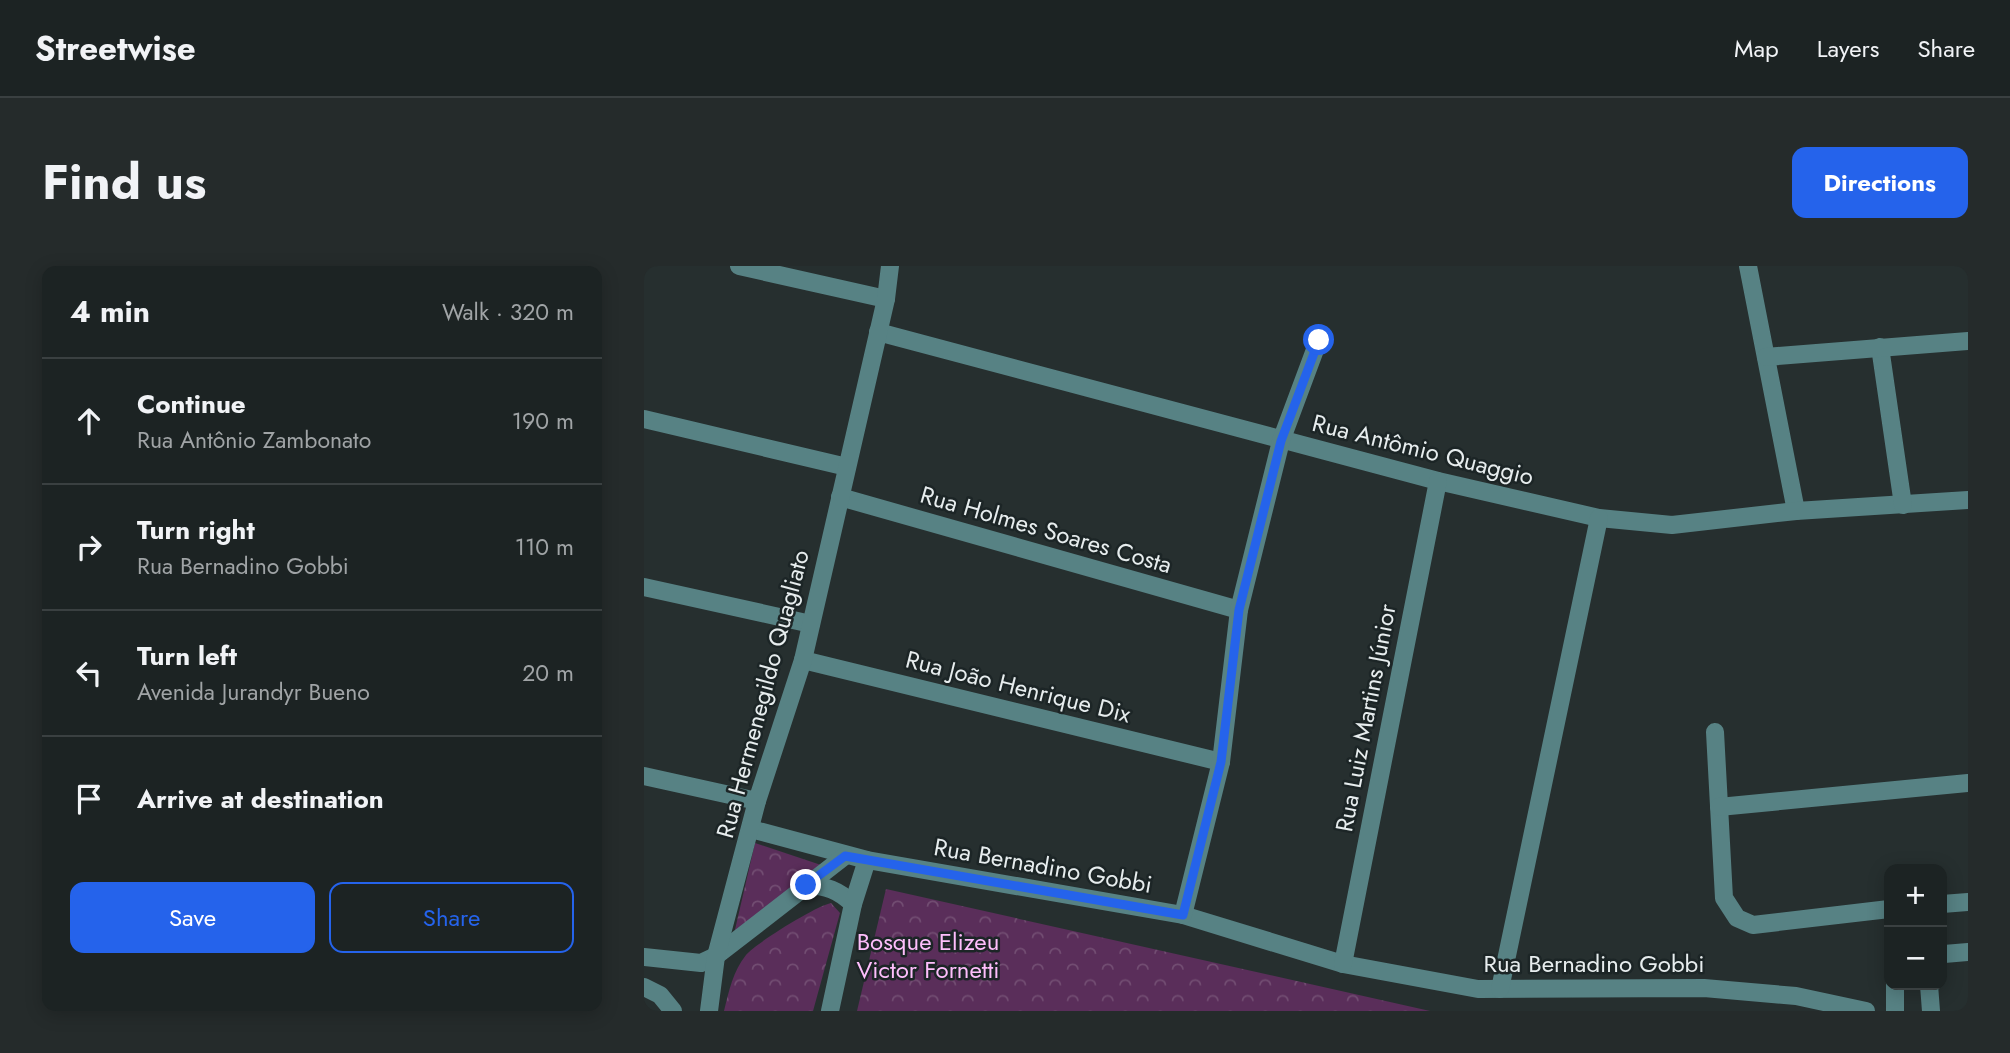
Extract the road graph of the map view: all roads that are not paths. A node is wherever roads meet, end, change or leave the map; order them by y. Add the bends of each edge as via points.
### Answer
1 (739, 266) edge
2 (890, 266) edge
3 (1748, 266) edge
4 (886, 299) junction
5 (878, 332) junction
6 (1319, 340) dead end
7 (1968, 341) edge
8 (1880, 347) junction
9 (1766, 357) junction
10 (644, 419) edge
11 (1281, 441) junction
12 (847, 467) junction
13 (1438, 481) junction
14 (841, 497) junction
15 (1968, 500) edge
16 (1903, 505) junction
17 (1796, 511) junction
18 (1599, 517) junction
19 (644, 587) edge
20 (1239, 610) junction
21 (811, 624) junction
22 (803, 660) junction
23 (1715, 732) dead end
24 (1221, 762) junction
25 (644, 776) edge
26 (1968, 783) edge
27 (757, 801) junction
28 (1719, 807) junction
29 (751, 829) junction
30 (845, 856) junction
31 (867, 860) junction
32 (806, 885) junction
33 (1968, 902) edge
34 (1947, 904) edge
35 (853, 905) junction
36 (1884, 910) edge
37 (1183, 915) junction
38 (1968, 952) edge
39 (1947, 954) edge
40 (716, 956) junction
41 (644, 957) edge
42 (1343, 964) junction
43 (644, 987) edge
44 (1500, 989) junction
45 (1895, 990) edge
46 (1929, 990) edge
47 (673, 1011) edge
48 (709, 1011) edge
49 (830, 1011) edge
50 (1866, 1011) edge
51 (1895, 1011) edge
52 (1931, 1011) edge

1 - 4 street
2 - 4 street, Rua Hermenegildo Quagliato
3 - 9 street
4 - 5 street, Rua Hermenegildo Quagliato
5 - 11 street, Rua Antômio Quaggio
5 - 12 street, Rua Hermenegildo Quagliato
6 - 11 street
7 - 8 street
8 - 9 street
8 - 16 street
9 - 17 street
10 - 12 street
11 - 13 street, Rua Antômio Quaggio
11 - 20 street
12 - 14 street, Rua Hermenegildo Quagliato
13 - 18 street, Rua Antômio Quaggio
13 - 42 street, Rua Luiz Martins Júnior
14 - 20 street, Rua Holmes Soares Costa
14 - 21 street, Rua Hermenegildo Quagliato
15 - 16 street, Rua Antômio Quaggio
16 - 17 street, Rua Antômio Quaggio
17 - 18 street, Rua Antômio Quaggio via 1672,524
18 - 44 street
19 - 21 street
20 - 24 street
21 - 22 street, Rua Hermenegildo Quagliato
22 - 24 street, Rua João Henrique Dix
22 - 27 street, Rua Hermenegildo Quagliato
23 - 28 street
24 - 37 street
25 - 27 street
26 - 28 street
27 - 29 street, Rua Hermenegildo Quagliato
28 - 36 street via 1724,898 1737,918 1753,925
29 - 30 street, Rua Bernadino Gobbi
29 - 40 street, Rua Hermenegildo Quagliato
30 - 31 street, Rua Bernadino Gobbi
30 - 32 street
31 - 35 street
31 - 37 street, Rua Bernadino Gobbi
32 - 35 street via 826,886
32 - 40 street
33 - 34 street
35 - 49 street
37 - 42 street, Rua Bernadino Gobbi
38 - 39 street
40 - 41 street via 701,963
40 - 48 street, Rua Hermenegildo Quagliato
42 - 44 street, Rua Bernadino Gobbi
43 - 47 street via 660,995
44 - 50 street, Rua Bernadino Gobbi via 1704,988 1796,996
45 - 51 street
46 - 52 street

